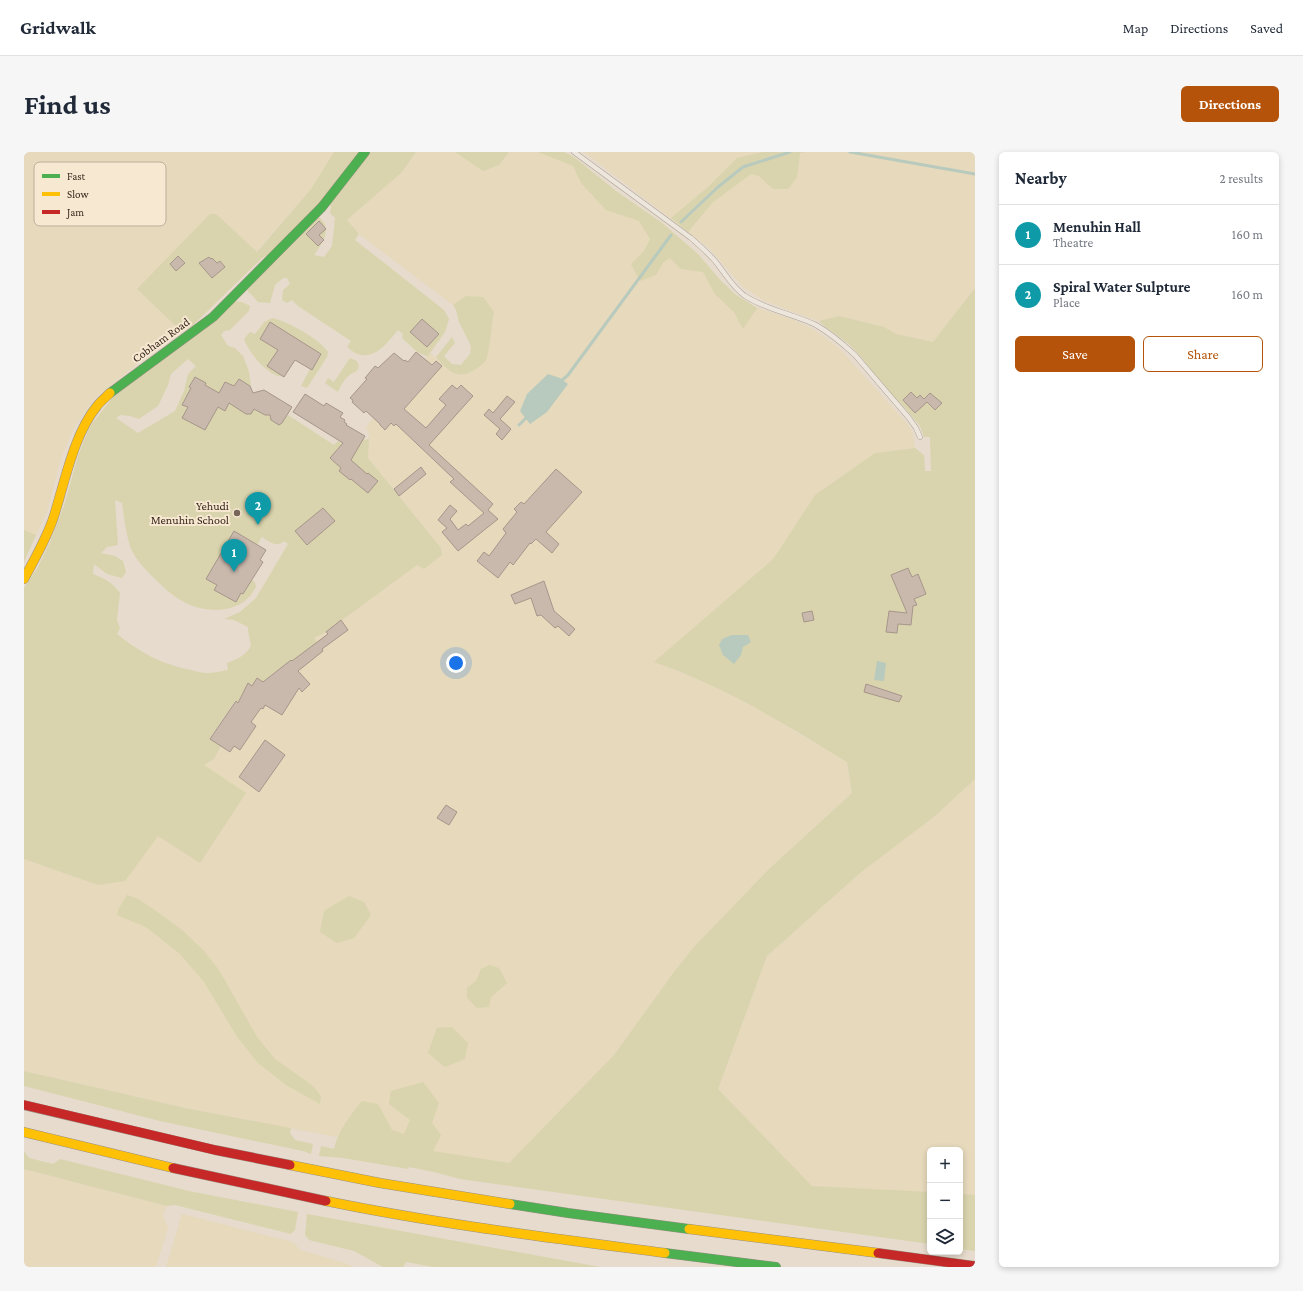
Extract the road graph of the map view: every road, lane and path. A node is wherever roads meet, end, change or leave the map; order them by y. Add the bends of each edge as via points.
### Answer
1 (365, 152) edge
2 (574, 152) edge
3 (920, 437) dead end
4 (24, 579) edge
5 (24, 1105) edge
6 (24, 1132) edge
7 (975, 1266) edge
8 (776, 1267) edge

1 - 4 main road, Cobham Road via 322,207 213,317 111,392 97,406 76,446 46,539
2 - 3 lane via 691,238 706,251 745,296 814,324 845,346 909,418
5 - 7 main road via 215,1150 380,1183 568,1213
6 - 8 main road via 206,1176 376,1211 559,1239

